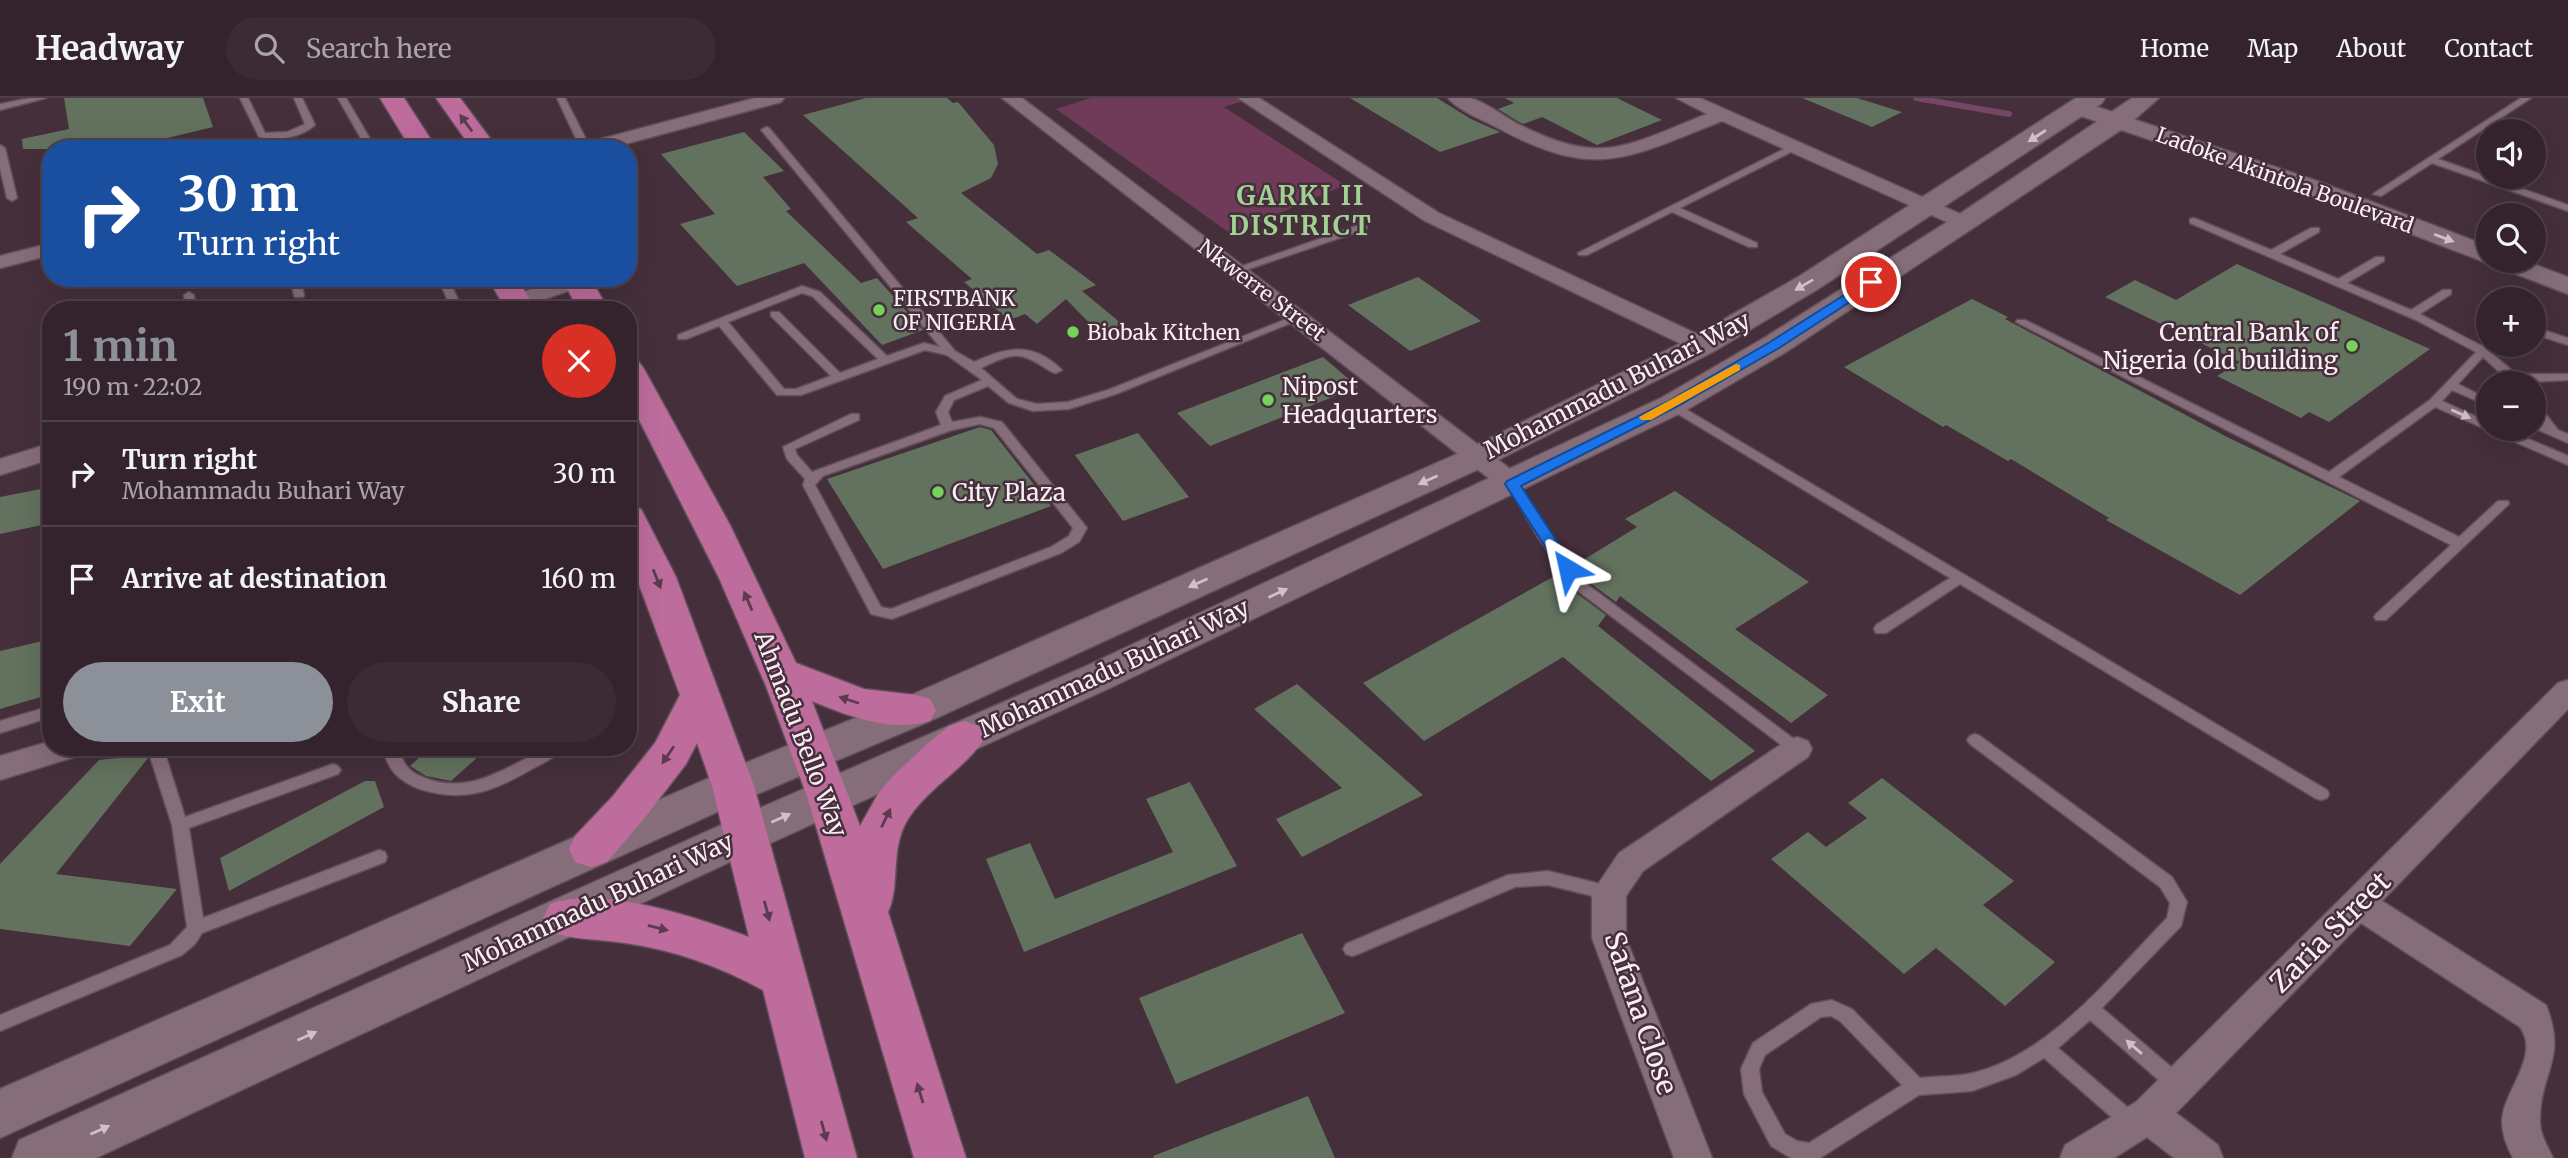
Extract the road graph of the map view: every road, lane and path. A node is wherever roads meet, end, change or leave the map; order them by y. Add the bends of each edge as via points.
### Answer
1 (42, 98) edge
2 (244, 98) edge
3 (298, 98) edge
4 (342, 98) edge
5 (392, 98) edge
6 (448, 98) edge
7 (561, 98) edge
8 (775, 98) edge
9 (1011, 98) edge
10 (1247, 98) edge
11 (1457, 98) edge
12 (1685, 98) edge
13 (2527, 98) edge
14 (2111, 105) edge
15 (0, 107) edge
16 (1722, 115) junction
17 (766, 130) dead end
18 (367, 140) edge
19 (418, 140) edge
20 (478, 140) edge
21 (582, 140) edge
22 (619, 140) edge
23 (1794, 147) junction
24 (0, 148) edge
25 (2431, 160) junction
26 (2378, 194) junction
27 (12, 198) dead end
28 (1928, 206) junction
29 (1672, 208) junction
30 (2568, 208) edge
31 (2194, 221) dead end
32 (1965, 223) junction
33 (1362, 227) dead end
34 (2315, 230) dead end
35 (2476, 232) edge
36 (1753, 245) dead end
37 (42, 250) edge
38 (2476, 251) edge
39 (1583, 253) dead end
40 (2272, 254) junction
41 (2379, 259) dead end
42 (2546, 259) edge
43 (0, 262) edge
44 (2568, 267) edge
45 (1236, 270) junction
46 (2534, 273) edge
47 (2339, 283) junction
48 (2568, 286) edge
49 (297, 287) edge
50 (553, 287) edge
51 (2447, 292) dead end
52 (189, 295) dead end
53 (299, 295) dead end
54 (508, 300) edge
55 (190, 301) edge
56 (775, 314) dead end
57 (2411, 314) junction
58 (1298, 318) junction
59 (721, 321) junction
60 (2021, 322) dead end
61 (2546, 334) edge
62 (682, 337) dead end
63 (2568, 342) edge
64 (2476, 343) edge
65 (1702, 345) junction
66 (951, 353) junction
67 (2478, 357) edge
68 (2494, 357) edge
69 (885, 360) junction
70 (973, 367) junction
71 (1056, 370) dead end
72 (2506, 371) edge
73 (839, 377) junction
74 (2568, 377) edge
75 (2546, 379) edge
76 (988, 382) junction
77 (637, 386) edge
78 (2452, 386) junction
79 (2476, 397) edge
80 (2434, 401) junction
81 (1672, 404) junction
82 (855, 417) dead end
83 (2476, 420) edge
84 (2546, 423) edge
85 (948, 427) junction
86 (2546, 430) edge
87 (2553, 433) junction
88 (2568, 439) edge
89 (2522, 441) edge
90 (42, 454) edge
91 (1479, 457) junction
92 (2568, 461) edge
93 (0, 467) edge
94 (2329, 478) junction
95 (811, 479) junction
96 (1513, 484) junction
97 (2503, 504) dead end
98 (637, 536) edge
99 (2461, 544) junction
100 (1960, 578) junction
101 (2381, 617) dead end
102 (1881, 629) dead end
103 (778, 672) junction
104 (2568, 691) edge
105 (700, 695) junction
106 (916, 710) junction
107 (42, 714) edge
108 (0, 727) edge
109 (964, 737) junction
110 (1975, 740) dead end
111 (1797, 749) joint
112 (813, 751) junction
113 (42, 755) edge
114 (158, 756) edge
115 (393, 756) edge
116 (543, 756) edge
117 (0, 768) edge
118 (332, 770) dead end
119 (733, 786) junction
120 (2321, 794) dead end
121 (829, 796) junction
122 (180, 825) junction
123 (746, 834) junction
124 (591, 849) junction
125 (379, 857) dead end
126 (1609, 893) junction
127 (2358, 903) junction
128 (566, 918) junction
129 (196, 928) junction
130 (870, 932) junction
131 (1352, 949) dead end
132 (784, 978) junction
133 (2090, 1009) junction
134 (0, 1023) edge
135 (2045, 1048) junction
136 (2179, 1085) junction
137 (1916, 1087) junction
138 (0, 1114) edge
139 (2141, 1120) junction
140 (38, 1158) edge
141 (831, 1158) edge
142 (940, 1158) edge
143 (1693, 1158) edge
144 (2080, 1158) edge
145 (2204, 1158) edge
146 (2534, 1158) edge

1 - 15 lane
2 - 3 lane via 262,135 279,137 310,125
4 - 18 lane
5 - 19 main road
20 -> 6 main road
7 - 21 lane
8 - 22 street
9 - 45 street, Nkwerre Street
10 - 65 street via 1432,217
11 - 16 street via 1555,146 1595,155 1623,152
12 - 16 street
13 - 25 lane
14 - 26 street, Ladoke Akintola Boulevard
14 -> 28 main road, Mohammadu Buhari Way
14 - 32 main road, Mohammadu Buhari Way
14 -> 38 street, Ladoke Akintola Boulevard
16 - 23 street
17 - 66 lane
23 - 28 street
23 - 29 lane
24 - 27 lane
25 - 26 lane
25 - 30 lane
26 - 35 street, Ladoke Akintola Boulevard
28 - 32 street
28 -> 65 main road, Mohammadu Buhari Way
29 - 36 lane
29 - 39 lane
31 - 40 lane
32 - 81 main road, Mohammadu Buhari Way via 1775,345
33 - 45 lane
34 - 40 lane
37 - 43 street
40 - 47 lane
41 - 47 lane
42 - 44 street
45 - 58 street, Nkwerre Street
46 - 48 street
47 - 57 lane
49 - 53 lane
50 - 54 street
51 - 57 lane
52 - 55 lane
56 - 73 lane
57 - 64 lane
58 - 76 lane via 1069,405 1025,405
58 - 91 street, Nkwerre Street
59 - 62 lane
59 - 69 lane via 795,290 811,290
59 - 73 lane via 781,393 797,394
60 - 94 lane
61 - 63 lane
65 - 91 main road, Mohammadu Buhari Way
66 - 69 lane via 934,347 912,349
66 - 70 lane
67 - 78 lane
68 - 72 lane
69 - 73 lane
70 - 71 lane via 1021,350
70 - 76 lane
74 - 75 lane
76 - 85 lane via 949,398 942,412
103 -> 77 main road, Ahmadu Bello Way via 725,549
78 - 79 lane
78 - 80 lane
80 -> 83 lane
80 - 94 lane
81 - 96 main road, Mohammadu Buhari Way
81 - 100 lane
82 - 95 lane via 789,447
84 - 87 lane
85 - 95 lane
85 - 95 lane via 975,420 998,425 1080,528 1074,539 1056,550 883,614 876,611 809,485
86 - 87 lane
87 - 88 lane
89 - 92 lane
90 - 93 street
91 - 96 street, Nkwerre Street
91 -> 106 main road, Mohammadu Buhari Way
94 - 99 lane
109 -> 96 main road, Mohammadu Buhari Way
96 - 111 lane via 1580,585
97 - 99 lane
98 -> 105 main road
99 - 101 lane
100 - 102 lane
100 - 120 lane
106 -> 103 main road via 859,704
103 - 112 main road, Ahmadu Bello Way
104 - 127 street, Zaria Street
105 - 119 main road
105 -> 124 main road via 671,753
106 - 112 main road, Mohammadu Buhari Way
107 - 108 lane
109 - 121 main road, Mohammadu Buhari Way
130 -> 109 main road via 873,850 887,811 921,773
110 - 133 lane via 2166,882 2179,902 2175,921
111 - 126 street via 1631,862
112 - 119 main road, Mohammadu Buhari Way
112 - 121 main road, Ahmadu Bello Way
113 - 117 street
114 - 122 lane
115 - 116 lane via 401,775 439,791 458,793 476,790
118 - 122 lane
119 - 123 main road
119 - 124 main road, Mohammadu Buhari Way
123 -> 121 main road, Mohammadu Buhari Way
121 - 130 main road, Ahmadu Bello Way
122 - 129 lane
123 - 128 main road, Mohammadu Buhari Way
123 -> 132 main road
124 - 138 main road, Mohammadu Buhari Way
125 - 129 lane
126 - 131 lane via 1548,878 1514,880
126 - 143 street, Safana Close via 1609,938
127 - 136 street, Zaria Street
127 - 146 street via 2533,1016 2544,1032 2544,1048 2522,1104 2522,1142
128 -> 132 main road via 633,922 703,940 754,960
140 -> 128 main road, Mohammadu Buhari Way
129 - 134 lane via 176,950
142 -> 130 main road, Ahmadu Bello Way
132 -> 141 main road
133 - 135 lane
136 -> 133 lane
135 - 137 lane via 2010,1069 1972,1082
135 - 139 lane
136 - 139 street, Zaria Street
137 - 137 lane via 1846,1015 1832,1008 1817,1010 1759,1049 1750,1069 1753,1094 1777,1140 1811,1153
139 - 144 street, Zaria Street
139 - 145 street

